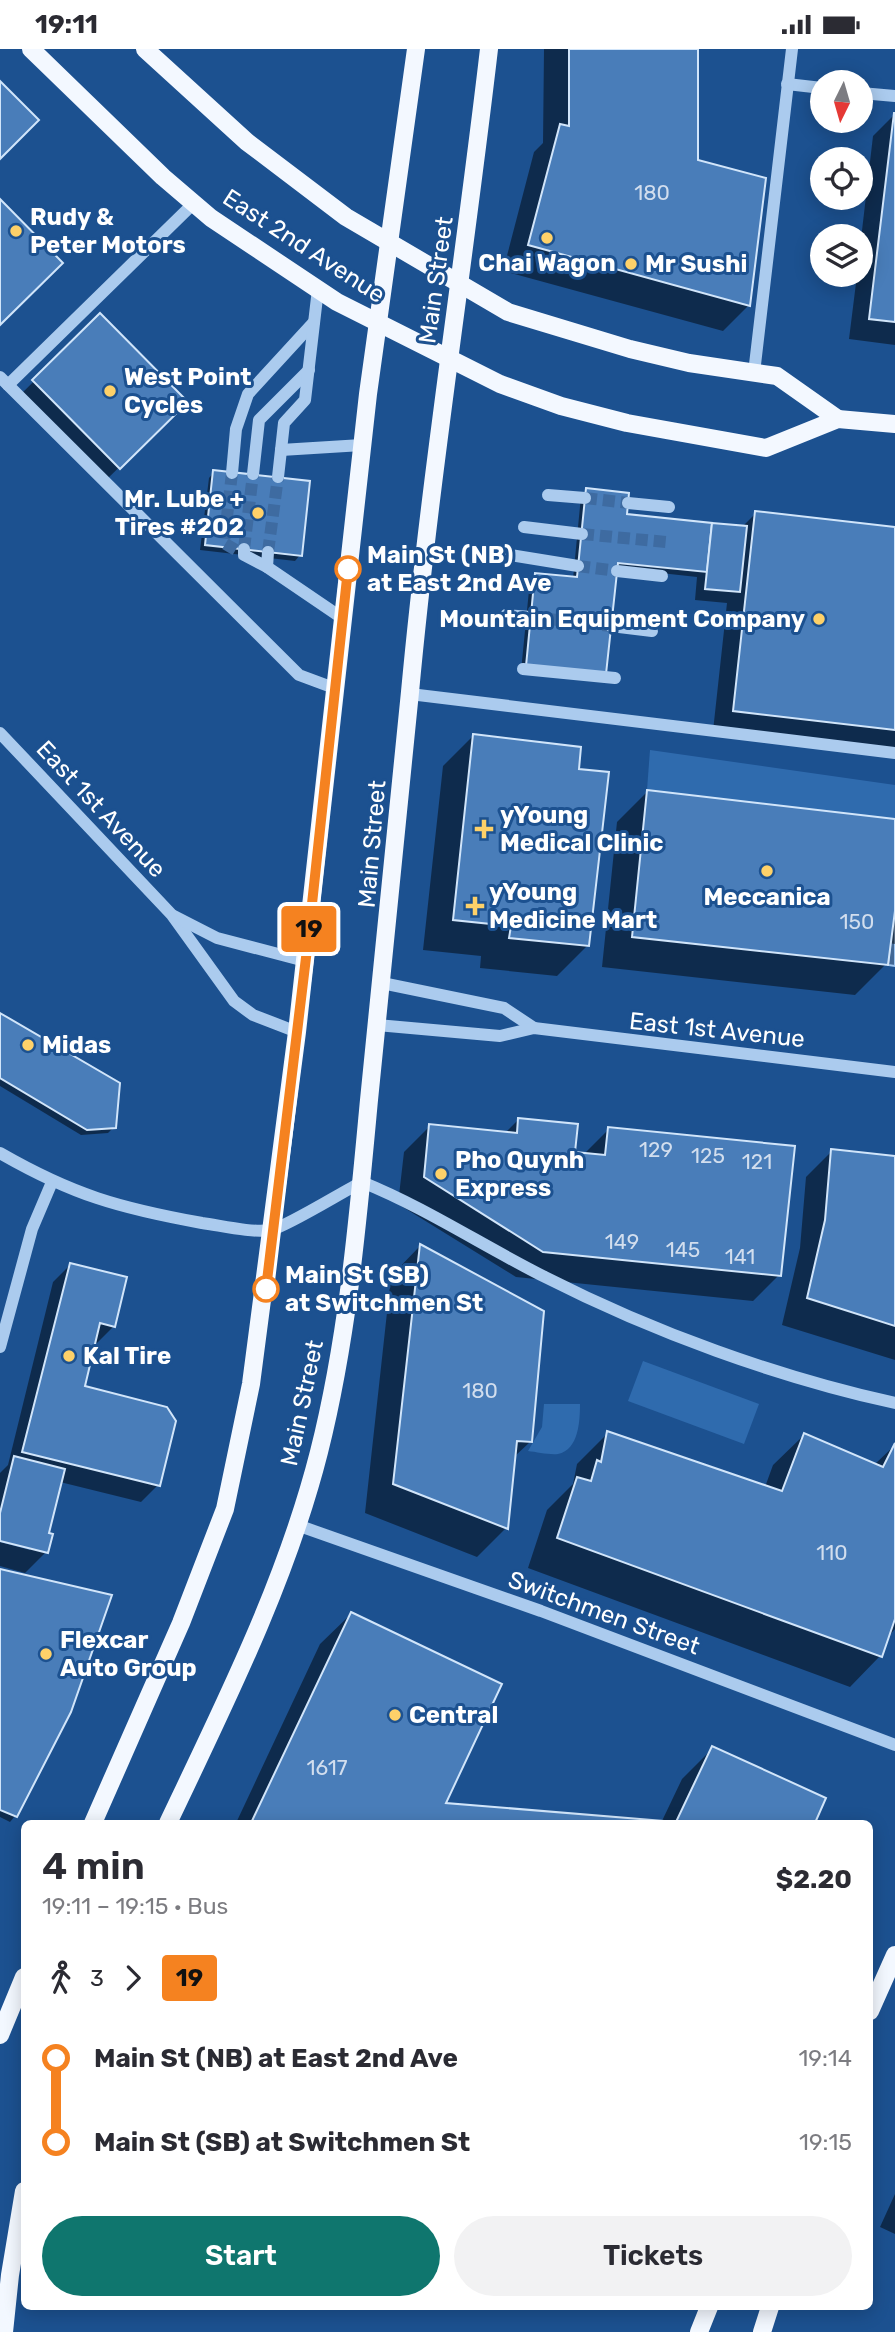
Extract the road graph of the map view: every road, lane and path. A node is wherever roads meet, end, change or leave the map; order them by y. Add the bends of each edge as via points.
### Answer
1 (31, 49) edge
2 (145, 49) edge
3 (416, 49) edge
4 (489, 49) edge
5 (792, 49) edge
6 (788, 84) junction
7 (810, 87) edge
8 (873, 94) edge
9 (895, 96) edge
10 (194, 203) junction
11 (391, 243) junction
12 (461, 285) junction
13 (318, 289) junction
14 (314, 322) junction
15 (379, 323) junction
16 (450, 359) junction
17 (309, 370) junction
18 (754, 373) junction
19 (4, 381) edge
20 (838, 419) junction
21 (895, 424) edge
22 (362, 445) junction
23 (281, 450) junction
24 (232, 473) tunnel mouth
25 (253, 474) tunnel mouth
26 (278, 477) tunnel mouth
27 (548, 495) dead end
28 (585, 498) tunnel mouth
29 (628, 503) tunnel mouth
30 (669, 507) dead end
31 (524, 527) dead end
32 (582, 534) tunnel mouth
33 (244, 549) tunnel mouth
34 (268, 552) tunnel mouth
35 (504, 554) dead end
36 (579, 566) tunnel mouth
37 (267, 567) junction
38 (617, 571) tunnel mouth
39 (662, 576) dead end
40 (506, 615) dead end
41 (531, 617) tunnel mouth
42 (342, 618) junction
43 (611, 626) tunnel mouth
44 (652, 631) dead end
45 (523, 669) dead end
46 (615, 678) dead end
47 (334, 688) junction
48 (410, 694) junction
49 (0, 733) edge
50 (895, 753) edge
51 (172, 915) junction
52 (305, 961) junction
53 (382, 983) junction
54 (377, 1025) junction
55 (534, 1028) junction
56 (297, 1033) junction
57 (895, 1072) edge
58 (0, 1153) edge
59 (52, 1182) junction
60 (362, 1182) junction
61 (272, 1230) junction
62 (0, 1347) edge
63 (895, 1403) edge
64 (297, 1525) junction
65 (895, 1745) edge
66 (94, 1820) edge
67 (169, 1820) edge
68 (895, 1955) edge
69 (21, 1984) edge
70 (873, 2004) edge
71 (0, 2035) edge
72 (21, 2211) edge
73 (708, 2310) edge
74 (769, 2310) edge
75 (4, 2332) edge
76 (698, 2332) edge
77 (762, 2332) edge

1 - 10 main road, East 2nd Avenue
2 - 11 main road, East 2nd Avenue via 247,142 346,217
3 - 11 main road, Main Street
4 - 12 main road, Main Street
5 - 6 street
6 - 7 street
6 - 18 street
8 - 9 street
10 - 13 main road, East 2nd Avenue
10 - 19 street
11 - 12 main road, East 2nd Avenue
11 - 15 main road, Main Street
12 - 16 main road, Main Street
12 - 18 main road, East 2nd Avenue via 508,312 575,333 689,363
13 - 14 street
13 - 15 main road, East 2nd Avenue
14 - 17 street
14 - 24 street via 248,394 236,429
15 - 16 main road, East 2nd Avenue
15 - 22 main road, Main Street
16 - 20 main road, East 2nd Avenue via 500,384 561,406 766,448
16 - 48 main road, Main Street
17 - 23 street via 305,400 284,423
17 - 25 street via 259,420
18 - 20 main road, East 2nd Avenue via 777,376
19 - 47 street via 299,675
20 - 21 main road, East 2nd Avenue
22 - 23 street
22 - 42 main road, Main Street
23 - 26 street
27 - 28 street
29 - 30 street
31 - 32 street
33 - 37 street via 244,555
34 - 37 street
35 - 36 street
37 - 42 street
38 - 39 street
40 - 41 street
42 - 47 main road, Main Street
43 - 44 street
45 - 46 street
47 - 52 main road, Main Street
48 - 50 street
48 - 53 main road, Main Street
49 - 51 street, East 1st Avenue
51 - 52 street, East 1st Avenue via 216,938
51 - 56 street, East 1st Avenue via 234,1001 253,1016
52 - 56 main road, Main Street
53 - 54 main road, Main Street
53 - 55 street, East 1st Avenue via 505,1008
54 - 55 street, East 1st Avenue via 500,1036
54 - 60 main road, Main Street
55 - 57 street, East 1st Avenue
56 - 61 main road, Main Street
58 - 59 street
59 - 61 street via 131,1210
59 - 62 street via 29,1237
60 - 61 street
60 - 63 street via 405,1199 545,1277 648,1324 828,1389
60 - 64 main road, Main Street via 333,1395
61 - 66 main road, Main Street via 251,1384 225,1509 181,1623
64 - 65 street, Switchmen Street via 541,1611
64 - 67 main road, Main Street via 255,1638
68 - 70 main road
69 - 71 main road
72 - 75 main road
73 - 76 main road
74 - 77 main road

